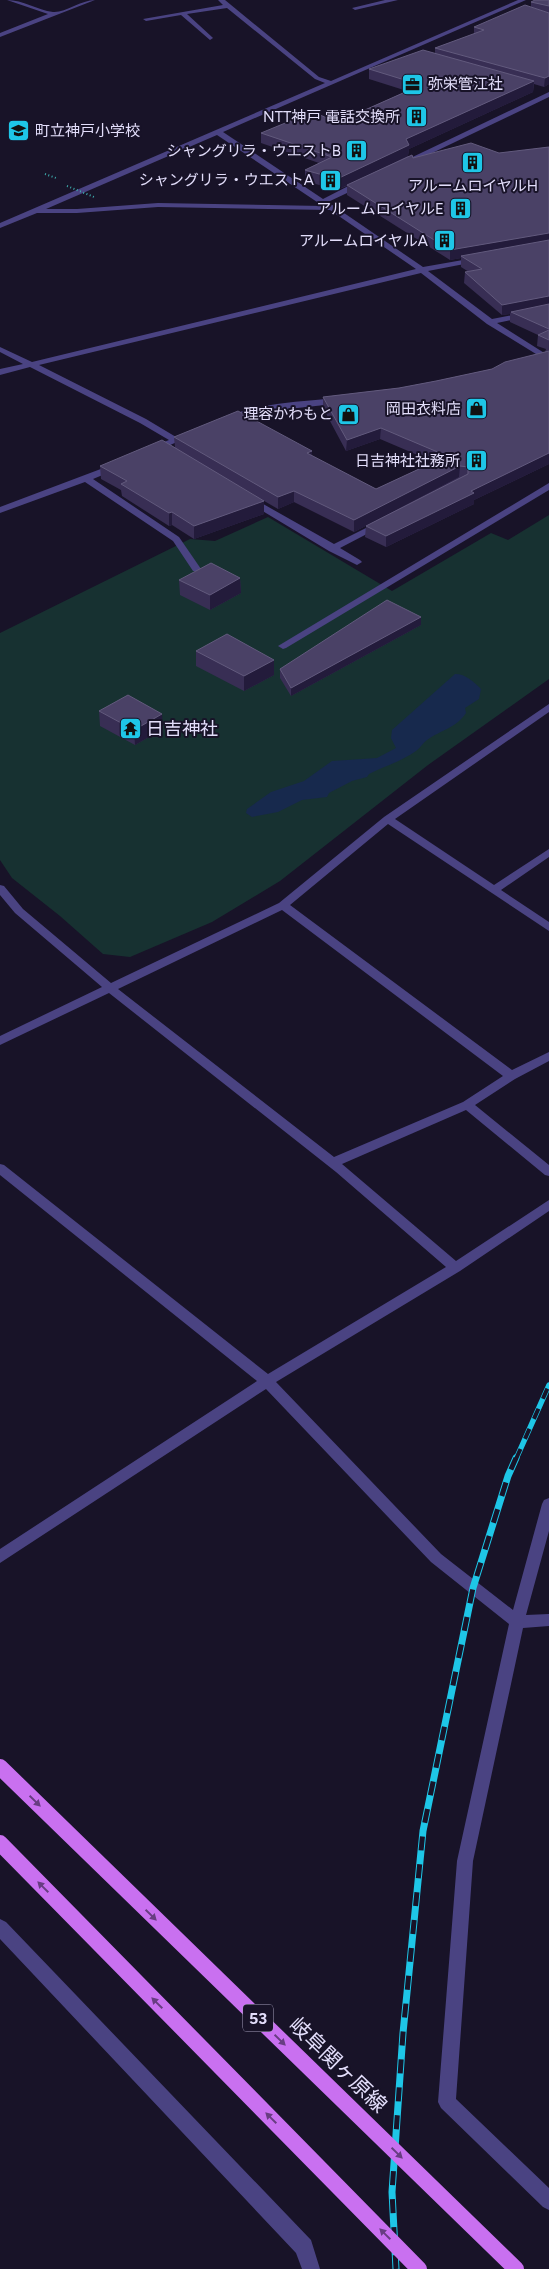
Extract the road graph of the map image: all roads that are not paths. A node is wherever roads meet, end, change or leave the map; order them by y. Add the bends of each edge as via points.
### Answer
1 (10, 0) edge
2 (92, 0) edge
3 (222, 0) edge
4 (396, 0) edge
5 (523, 0) edge
6 (228, 6) junction
7 (355, 8) dead end
8 (182, 13) junction
9 (54, 14) junction
10 (146, 19) dead end
11 (0, 35) edge
12 (210, 38) dead end
13 (405, 50) junction
14 (415, 53) edge
15 (330, 83) junction
16 (539, 89) edge
17 (549, 93) edge
18 (216, 132) junction
19 (392, 168) edge
20 (366, 181) edge
21 (323, 202) junction
22 (332, 208) junction
23 (36, 211) junction
24 (0, 226) edge
25 (486, 257) edge
26 (422, 270) junction
27 (549, 310) edge
28 (490, 322) junction
29 (0, 349) edge
30 (541, 359) edge
31 (31, 365) junction
32 (0, 372) edge
33 (348, 400) edge
34 (218, 424) edge
35 (201, 430) edge
36 (175, 440) junction
37 (146, 452) edge
38 (120, 464) edge
39 (86, 479) junction
40 (549, 486) edge
41 (243, 496) edge
42 (2, 507) edge
43 (393, 517) edge
44 (332, 549) junction
45 (357, 562) dead end
46 (196, 569) edge
47 (283, 646) dead end
48 (549, 707) edge
49 (388, 819) junction
50 (549, 852) edge
51 (0, 888) edge
52 (494, 890) junction
53 (283, 905) junction
54 (549, 928) edge
55 (110, 988) junction
56 (0, 1040) edge
57 (549, 1056) edge
58 (511, 1076) junction
59 (467, 1105) junction
60 (332, 1163) junction
61 (0, 1168) edge
62 (549, 1172) edge
63 (549, 1205) edge
64 (454, 1268) junction
65 (267, 1381) junction
66 (549, 1504) edge
67 (0, 1558) edge
68 (549, 1620) edge
69 (516, 1622) junction
70 (0, 1767) edge
71 (0, 1843) edge
72 (0, 1927) edge
73 (549, 2200) edge
74 (311, 2269) edge
75 (419, 2269) edge
76 (516, 2269) edge

1 - 9 street
2 - 9 street
3 - 6 street
4 - 7 street
5 - 13 street
6 - 8 street
6 - 15 street via 317,78
8 - 10 street
8 - 12 street
9 - 11 street
13 - 14 street
13 - 15 street
15 - 18 street
16 - 17 street
17 - 19 street
18 - 21 street
18 - 23 street
20 - 21 street
21 - 22 street
22 - 23 street via 158,205
22 - 26 street
23 - 24 street
25 - 26 street
26 - 28 street
26 - 31 street
27 - 28 street
28 - 30 street
29 - 31 street
31 - 32 street
31 - 36 street
33 - 34 street via 251,411
35 - 36 street
36 - 37 street via 165,449
38 - 39 street
39 - 42 street
39 - 46 street via 176,539
40 - 47 street
41 - 44 street
43 - 44 street
44 - 45 street
48 - 49 street
49 - 52 street
49 - 53 street
50 - 52 street
51 - 55 street via 19,911
52 - 54 street
53 - 55 street
53 - 58 street
55 - 56 street
55 - 60 street
57 - 58 street
58 - 59 street
59 - 60 street
59 - 62 street
60 - 64 street
61 - 65 street
63 - 64 street
64 - 65 street
65 - 67 street
65 - 69 street via 436,1558
66 - 69 street
68 - 69 street
69 - 73 street via 465,1860 447,2102
70 -> 76 main road, 岐阜関ヶ原線 / 53, bridge
75 -> 71 main road, bridge
72 - 74 street via 304,2247

